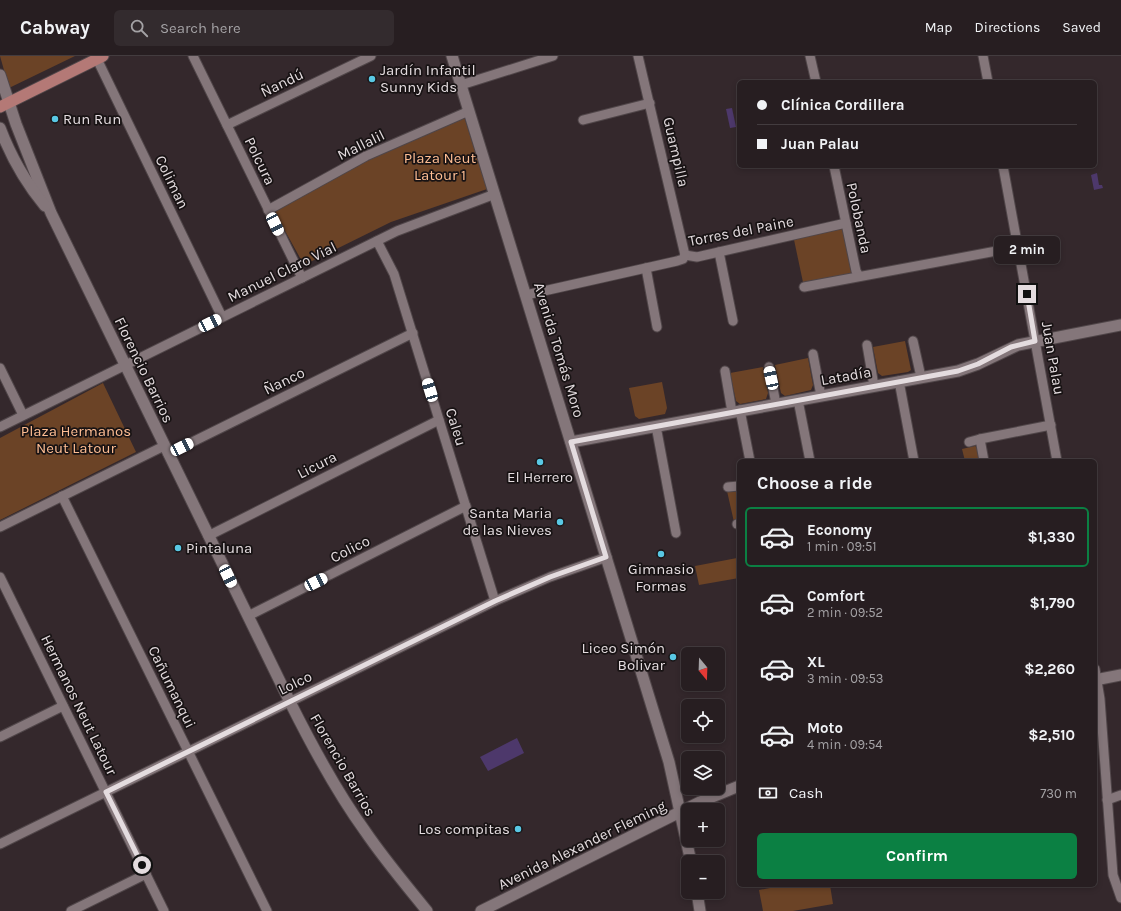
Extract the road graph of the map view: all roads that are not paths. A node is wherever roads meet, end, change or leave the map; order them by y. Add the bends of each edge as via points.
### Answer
1 (193, 56) edge
2 (371, 56) edge
3 (452, 56) edge
4 (554, 56) edge
5 (638, 56) edge
6 (810, 56) edge
7 (983, 56) edge
8 (100, 58) edge
9 (0, 75) edge
10 (816, 80) edge
11 (988, 80) edge
12 (461, 85) junction
13 (650, 103) junction
14 (4, 105) edge
15 (469, 111) junction
16 (583, 120) dead end
17 (227, 125) junction
18 (0, 128) edge
19 (834, 168) edge
20 (1003, 168) edge
21 (495, 194) junction
22 (268, 210) junction
23 (51, 213) junction
24 (846, 223) junction
25 (377, 241) junction
26 (1018, 247) junction
27 (719, 252) junction
28 (685, 255) junction
29 (646, 268) junction
30 (859, 276) junction
31 (302, 278) junction
32 (804, 287) dead end
33 (526, 295) junction
34 (222, 317) junction
35 (732, 321) dead end
36 (1121, 325) edge
37 (657, 327) dead end
38 (413, 333) junction
39 (913, 341) dead end
40 (1035, 341) junction
41 (867, 345) dead end
42 (813, 354) dead end
43 (124, 365) junction
44 (768, 367) dead end
45 (0, 368) edge
46 (725, 371) dead end
47 (921, 377) junction
48 (899, 381) junction
49 (874, 386) junction
50 (821, 396) junction
51 (798, 400) junction
52 (776, 404) junction
53 (736, 411) junction
54 (23, 415) junction
55 (439, 420) junction
56 (1051, 425) junction
57 (656, 426) junction
58 (0, 427) edge
59 (980, 439) junction
60 (571, 442) junction
61 (970, 442) dead end
62 (166, 450) junction
63 (749, 459) edge
64 (810, 459) edge
65 (914, 459) edge
66 (984, 459) edge
67 (1057, 459) edge
68 (737, 486) edge
69 (728, 488) dead end
70 (62, 496) junction
71 (466, 506) junction
72 (0, 527) edge
73 (676, 533) dead end
74 (208, 536) junction
75 (606, 557) junction
76 (0, 577) edge
77 (495, 601) junction
78 (248, 616) junction
79 (1121, 675) edge
80 (1097, 676) edge
81 (1097, 682) edge
82 (290, 702) junction
83 (63, 706) junction
84 (0, 737) edge
85 (188, 751) junction
86 (737, 787) edge
87 (106, 792) junction
88 (1121, 795) edge
89 (1107, 800) junction
90 (701, 803) edge
91 (681, 812) joint
92 (0, 844) edge
93 (146, 874) junction
94 (1121, 898) edge
95 (698, 899) edge
96 (71, 911) edge
97 (164, 911) edge
98 (267, 911) edge
99 (427, 911) edge
100 (481, 911) edge
101 (700, 911) edge

1 - 17 street, Polcura
2 - 17 street, Ñandú
3 - 12 main road, Avenida Tomás Moro
4 - 12 street
5 - 13 street, Guampilla
6 - 10 street
7 - 11 street
8 - 14 main road
8 - 34 street, Coliman
9 - 14 main road, Florencio Barrios
12 - 15 main road, Avenida Tomás Moro
13 - 16 street
13 - 28 street, Guampilla
14 - 23 main road, Florencio Barrios
15 - 21 main road, Avenida Tomás Moro
15 - 22 street, Mallalil via 366,156
17 - 22 street, Polcura
18 - 23 main road, Florencio Barrios via 10,153 27,183
19 - 24 street, Polobanda
20 - 26 street, Juan Palau
21 - 25 street, Manuel Claro Vial via 417,222
21 - 33 main road, Avenida Tomás Moro
22 - 31 street, Polcura
23 - 43 main road, Florencio Barrios
24 - 27 street, Torres del Paine
24 - 30 street, Polobanda
25 - 31 street, Manuel Claro Vial
25 - 38 street, Caleu via 392,270
26 - 30 street
26 - 40 street, Juan Palau
27 - 28 street, Torres del Paine via 697,257
27 - 35 street
28 - 29 street, Torres del Paine via 683,259
29 - 33 street, Torres del Paine
29 - 37 street
30 - 32 street
31 - 34 street, Manuel Claro Vial
33 - 60 main road, Avenida Tomás Moro
34 - 43 street, Manuel Claro Vial
36 - 40 main road, Latadía
38 - 55 street, Caleu
38 - 62 street, Ñanco
39 - 47 street
40 - 47 main road, Latadía via 1011,347 970,367
40 - 56 street, Juan Palau
41 - 49 street
42 - 50 street
43 - 54 street, Manuel Claro Vial
43 - 62 main road, Florencio Barrios
44 - 52 street
45 - 54 street
46 - 53 street
47 - 48 main road, Latadía
48 - 49 main road, Latadía
48 - 65 street
49 - 50 main road, Latadía
50 - 51 main road, Latadía
51 - 52 main road, Latadía
51 - 64 street
52 - 53 main road, Latadía
53 - 57 main road, Latadía
53 - 63 street
54 - 58 street, Manuel Claro Vial
55 - 71 street, Caleu
55 - 74 street, Licura
56 - 59 street
56 - 67 street, Juan Palau
57 - 60 main road, Latadía
57 - 73 street
59 - 61 street
59 - 66 street
60 - 75 main road, Avenida Tomás Moro
62 - 70 street, Ñanco
62 - 74 main road, Florencio Barrios
68 - 69 street
70 - 72 street, Ñanco
70 - 85 street, Cañumanqui
71 - 77 street, Caleu
71 - 78 street, Colico
74 - 78 main road, Florencio Barrios
75 - 77 street, Lolco via 550,577
75 - 91 main road, Avenida Tomás Moro via 670,762
76 - 83 street, Hermanos Neut Latour
77 - 82 street, Lolco
78 - 82 main road, Florencio Barrios
79 - 80 main road
81 - 89 street
82 - 85 street, Lolco
82 - 99 main road, Florencio Barrios via 321,761 359,823
83 - 84 street
83 - 87 street, Hermanos Neut Latour
85 - 87 street, Lolco
85 - 98 street, Cañumanqui
86 - 90 main road, Avenida Alexander Fleming
87 - 92 street, Lolco
87 - 93 street, Hermanos Neut Latour
88 - 89 street
89 - 94 street via 1114,875
91 - 100 main road, Avenida Alexander Fleming
93 - 96 street
93 - 97 street, Hermanos Neut Latour
95 - 101 main road

